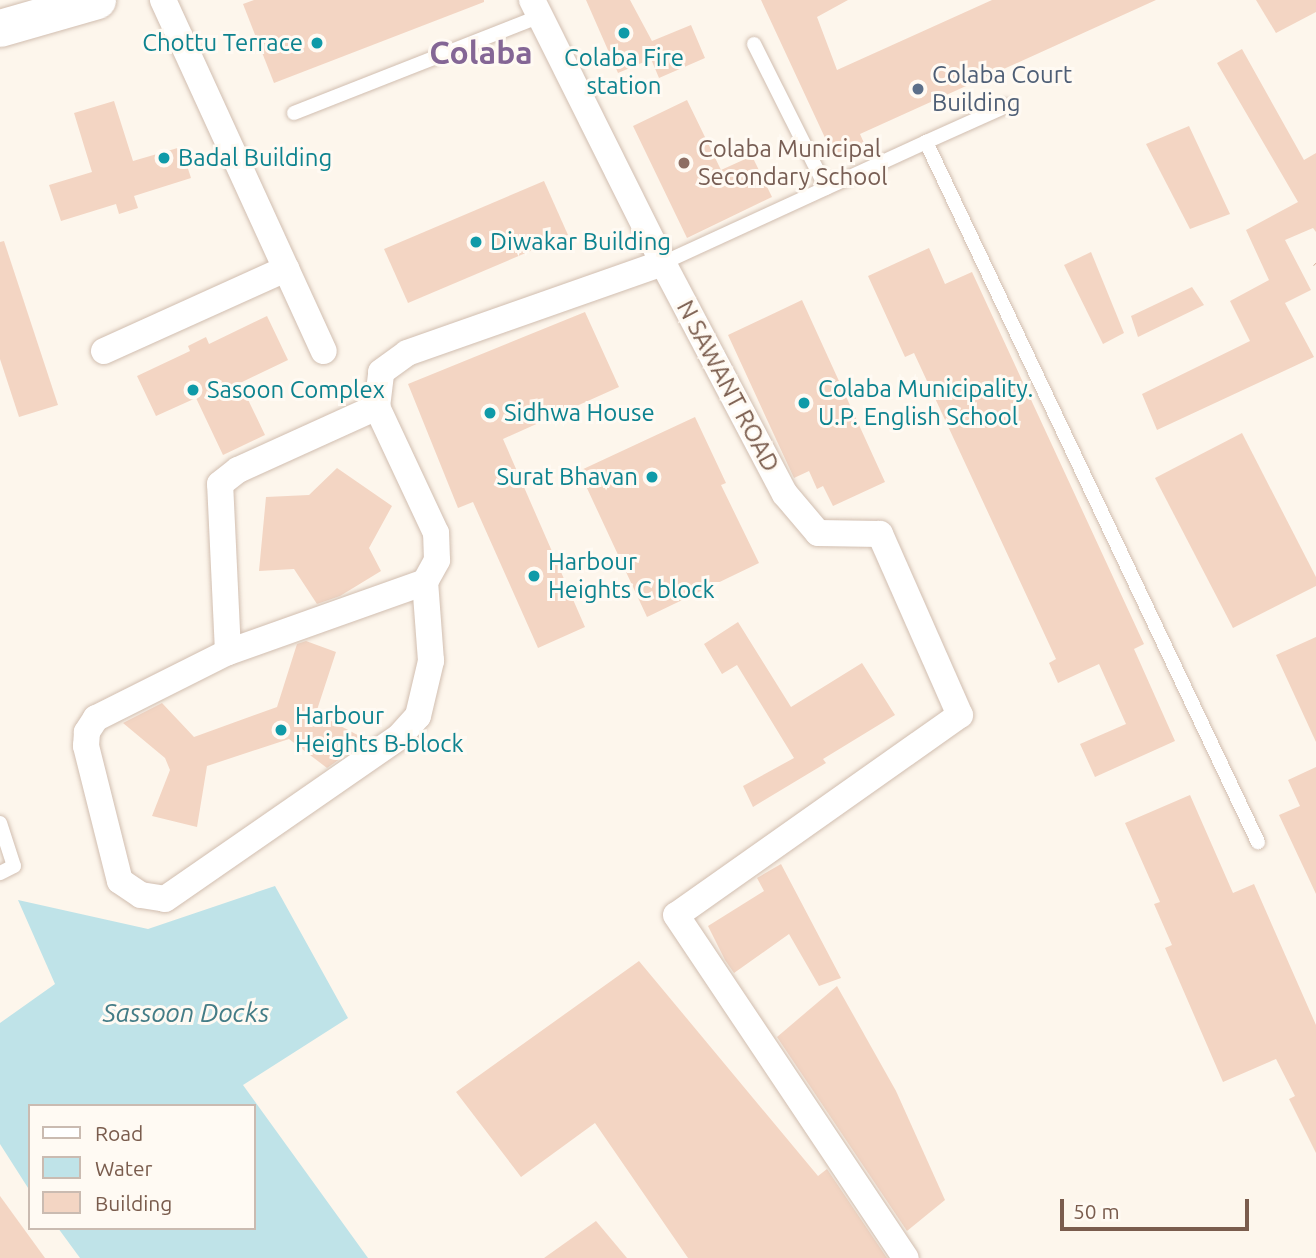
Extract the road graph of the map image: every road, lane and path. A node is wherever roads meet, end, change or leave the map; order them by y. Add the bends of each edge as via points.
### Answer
1 (97, 0) edge
2 (163, 0) edge
3 (536, 8) edge
4 (0, 28) edge
5 (754, 44) dead end
6 (1006, 106) dead end
7 (294, 114) dead end
8 (926, 142) junction
9 (826, 188) junction
10 (663, 263) junction
11 (286, 269) junction
12 (104, 351) dead end
13 (324, 351) dead end
14 (377, 407) junction
15 (425, 582) junction
16 (228, 652) junction
17 (0, 823) edge
18 (1258, 842) dead end
19 (0, 873) edge
20 (906, 1258) edge

1 - 4 main road
2 - 11 street
3 - 7 lane
3 - 10 street, N SAWANT ROAD
5 - 9 lane
6 - 8 lane
8 - 9 lane
8 - 18 lane
9 - 10 lane
10 - 14 street via 407,353 381,372
10 - 20 street, N SAWANT ROAD via 785,494 818,533 880,534 960,715 676,915
11 - 12 street
11 - 13 street
14 - 15 street via 436,533 437,560
14 - 16 street via 238,470 220,484
15 - 16 street
15 - 16 street via 431,661 418,716 399,737 165,900 141,895 120,881 86,746 87,732 96,718
17 - 19 lane via 14,866

